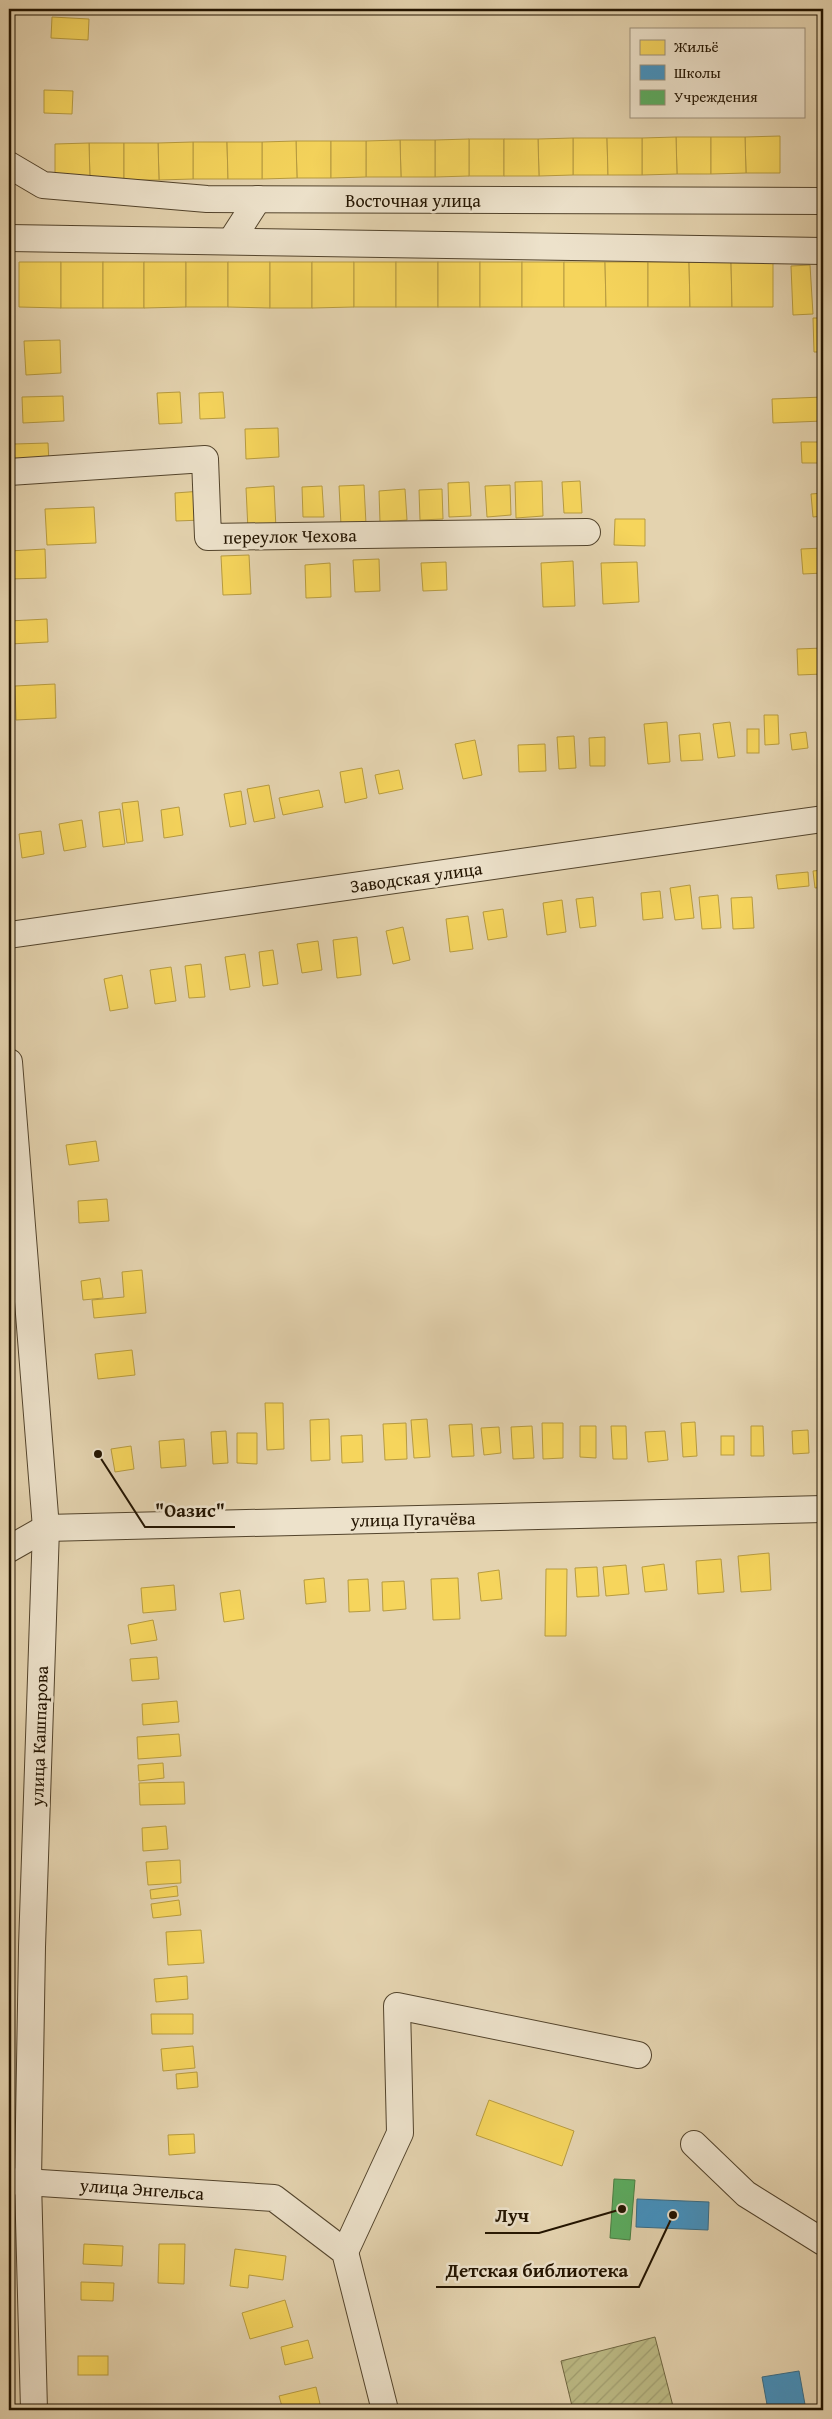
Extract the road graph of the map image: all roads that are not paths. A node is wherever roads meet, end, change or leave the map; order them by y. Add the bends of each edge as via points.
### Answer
1 (9, 165) edge
2 (258, 200) junction
3 (823, 201) edge
4 (9, 238) edge
5 (231, 241) junction
6 (823, 251) edge
7 (9, 472) edge
8 (587, 532) dead end
9 (823, 819) edge
10 (9, 935) edge
11 (9, 1062) edge
12 (823, 1509) edge
13 (46, 1528) junction
14 (9, 1549) edge
15 (638, 2055) dead end
16 (694, 2144) dead end
17 (18, 2181) edge
18 (823, 2242) edge
19 (345, 2252) junction
20 (34, 2410) edge
21 (385, 2410) edge

1 - 2 street, Восточная улица via 43,185 208,200
2 - 3 street, Восточная улица
2 - 5 street
4 - 5 street
5 - 6 street
7 - 8 street, переулок Чехова via 205,459 208,537
9 - 10 street, Заводская улица
11 - 13 street, улица Кашпарова
12 - 13 street, улица Пугачёва
13 - 14 street, улица Пугачёва
13 - 17 street, улица Кашпарова via 32,1947
15 - 19 street via 397,2006 400,2133
16 - 18 street via 746,2194
17 - 19 street, улица Энгельса via 274,2198
17 - 20 street, улица Кашпарова
19 - 21 street

